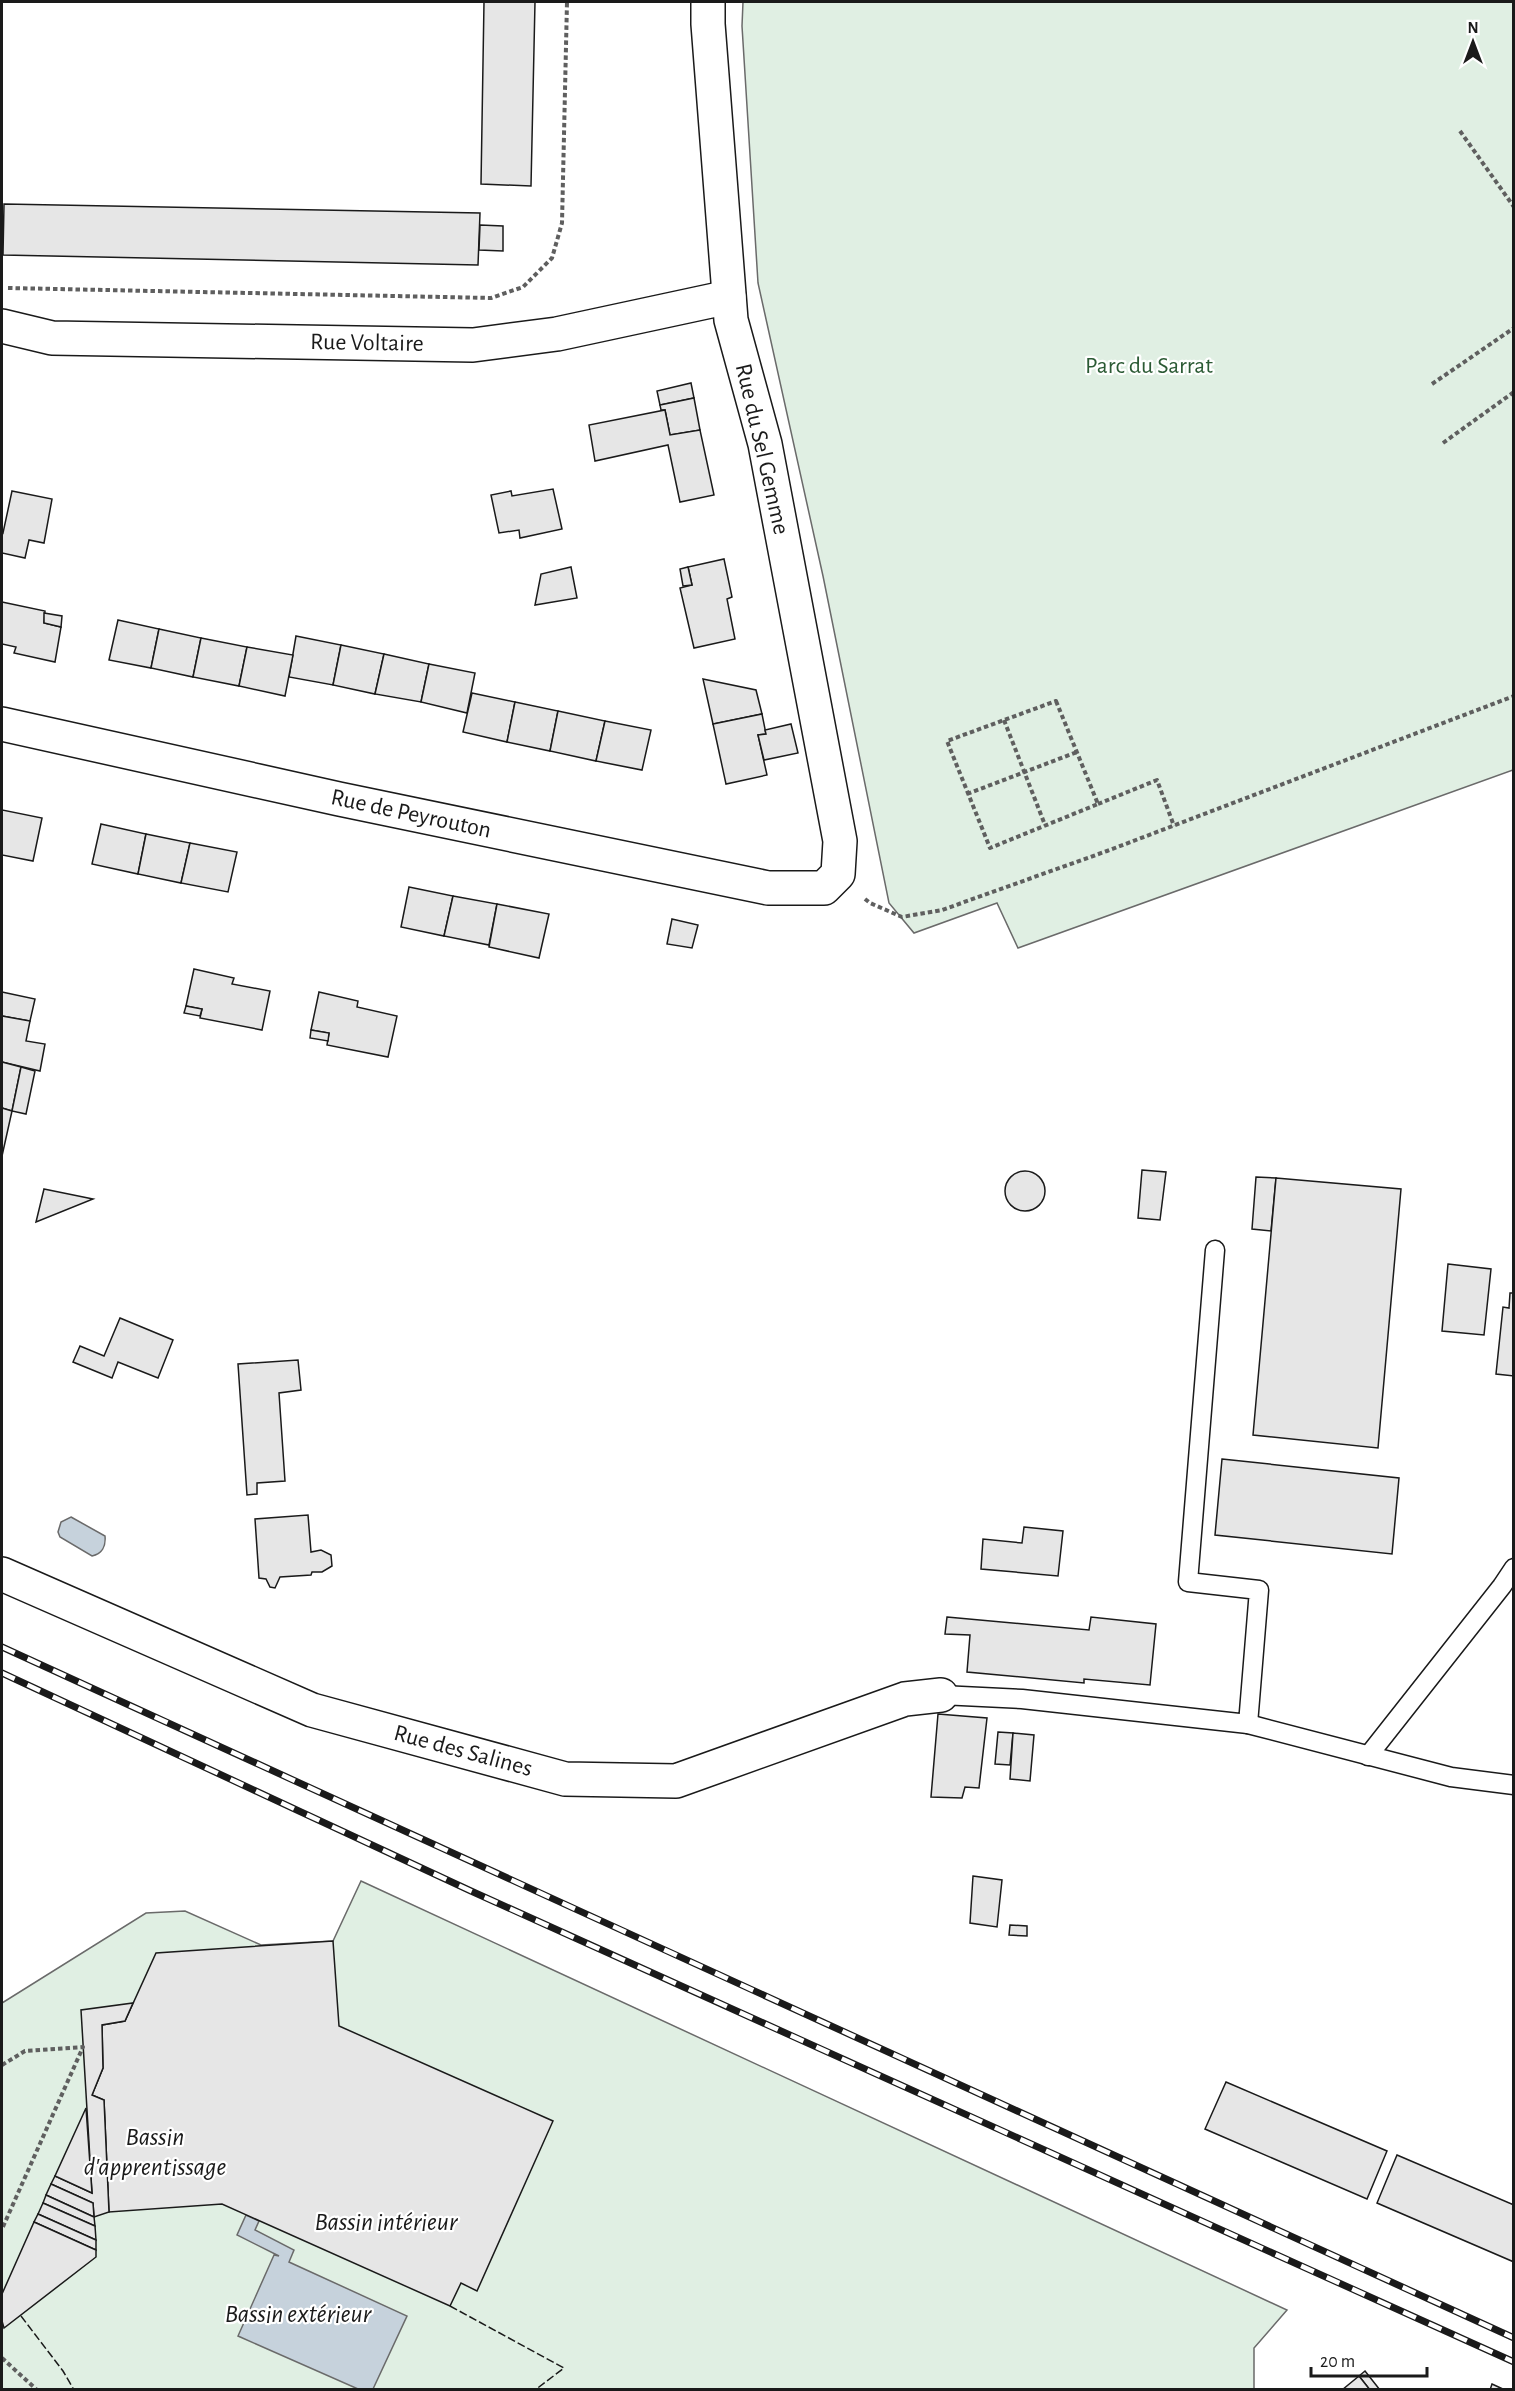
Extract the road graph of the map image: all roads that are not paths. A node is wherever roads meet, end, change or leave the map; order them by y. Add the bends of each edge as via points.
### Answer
1 (708, 2) edge
2 (729, 297) junction
3 (2, 326) edge
4 (2, 724) edge
5 (831, 881) joint
6 (1215, 1250) dead end
7 (1514, 1568) edge
8 (2, 1574) edge
9 (941, 1695) joint
10 (1248, 1724) junction
11 (1368, 1756) junction
12 (1514, 1785) edge

1 - 2 street, Rue du Sel Gemme
2 - 3 street, Rue Voltaire via 557,334 473,345 52,338
2 - 5 street, Rue du Sel Gemme via 731,320 765,444 840,841
4 - 5 street, Rue de Peyrouton via 768,888
6 - 10 lane via 1188,1582 1259,1590
7 - 11 lane
8 - 9 street, Rue des Salines via 312,1710 565,1779 676,1781 905,1700
9 - 10 lane via 1022,1699
10 - 11 lane
11 - 12 lane via 1451,1777

